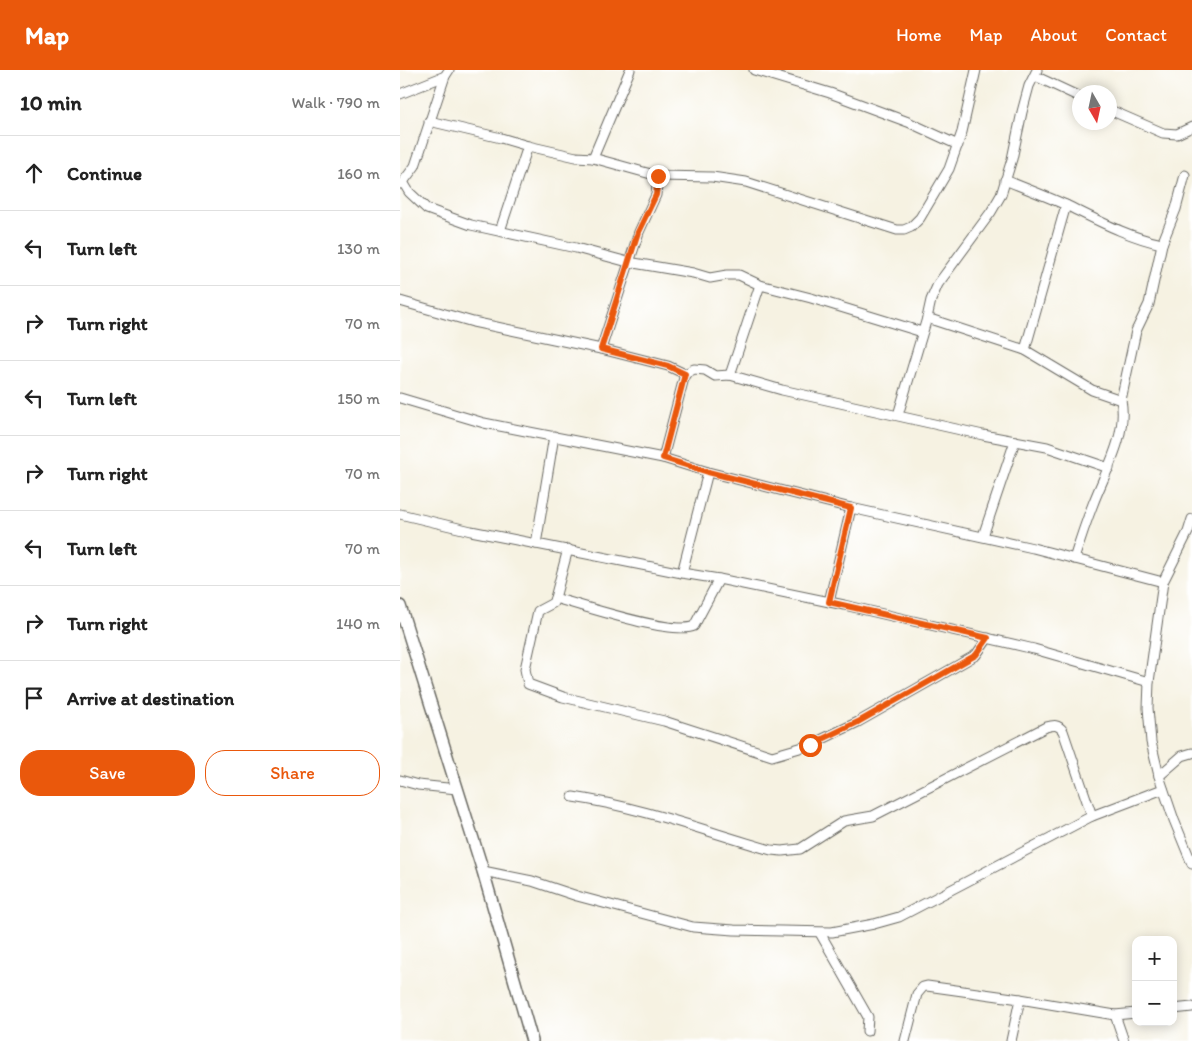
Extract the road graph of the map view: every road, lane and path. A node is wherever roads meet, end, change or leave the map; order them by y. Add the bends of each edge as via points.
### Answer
1 (630, 70) edge
2 (754, 70) edge
3 (976, 70) edge
4 (447, 73) edge
5 (1036, 73) edge
6 (1072, 93) edge
7 (400, 94) edge
8 (1117, 113) edge
9 (429, 121) junction
10 (1192, 126) edge
11 (958, 145) junction
12 (528, 146) junction
13 (593, 158) junction
14 (1185, 175) dead end
15 (658, 176) junction
16 (1005, 180) junction
17 (402, 183) edge
18 (1066, 205) junction
19 (500, 231) junction
20 (1162, 244) junction
21 (628, 262) junction
22 (760, 286) junction
23 (400, 301) edge
24 (927, 318) junction
25 (922, 332) junction
26 (601, 349) junction
27 (1025, 350) junction
28 (685, 374) junction
29 (730, 375) junction
30 (400, 398) edge
31 (1121, 400) junction
32 (898, 415) junction
33 (554, 436) junction
34 (1015, 441) junction
35 (663, 458) junction
36 (1109, 468) junction
37 (708, 472) junction
38 (851, 508) junction
39 (400, 514) edge
40 (1192, 519) edge
41 (983, 536) junction
42 (536, 544) junction
43 (568, 549) junction
44 (1074, 559) junction
45 (682, 573) junction
46 (719, 579) junction
47 (1162, 582) junction
48 (555, 598) junction
49 (829, 602) junction
50 (400, 606) edge
51 (988, 638) junction
52 (1149, 682) junction
53 (1192, 753) edge
54 (1159, 776) junction
55 (400, 780) edge
56 (1163, 789) junction
57 (457, 790) junction
58 (573, 796) dead end
59 (1092, 816) junction
60 (1192, 864) edge
61 (483, 871) junction
62 (820, 933) junction
63 (1020, 999) junction
64 (1192, 1007) edge
65 (1177, 1009) edge
66 (1132, 1013) edge
67 (1115, 1015) junction
68 (867, 1031) dead end
69 (532, 1041) edge
70 (904, 1041) edge
71 (1011, 1041) edge
72 (1124, 1041) edge

1 - 13 street
2 - 11 street via 830,93
3 - 11 street
4 - 7 street
4 - 9 street
5 - 6 street
5 - 16 street via 1029,86
8 - 10 street via 1162,133 1177,134
9 - 12 street
9 - 17 street via 415,166
11 - 15 street via 949,169 920,218 904,230 746,182 712,177
12 - 13 street
12 - 19 street
13 - 15 street
14 - 20 street
15 - 21 street via 656,195
16 - 18 street
16 - 24 street via 1002,194 991,212 938,284
17 - 19 street via 427,209 471,225
18 - 20 street via 1122,232
18 - 27 street
19 - 21 street
20 - 31 street via 1149,304 1136,331
21 - 22 street via 710,278 739,275
21 - 26 street
22 - 25 street
22 - 29 street
23 - 26 street via 473,322
24 - 25 street
24 - 27 street
25 - 32 street
26 - 28 street via 668,366
27 - 31 street via 1092,390
28 - 29 street via 694,369 716,376
28 - 35 street
29 - 32 street via 782,390
30 - 33 street via 484,422
31 - 36 street via 1122,426
32 - 34 street
33 - 35 street
33 - 42 street
34 - 36 street via 1047,447
34 - 41 street
35 - 37 street
36 - 44 street
37 - 38 street
37 - 45 street
38 - 41 street
38 - 49 street
39 - 42 street
40 - 47 street
41 - 44 street
42 - 43 street
43 - 45 street
43 - 48 street
44 - 47 street
45 - 46 street
46 - 48 street via 694,626 685,629 627,618
46 - 49 street
47 - 52 street
48 - 51 street via 553,603 538,612 525,669 528,684 563,697 664,720 772,756 810,745 858,722 976,655
49 - 51 street
50 - 57 main road
51 - 52 street
52 - 54 street via 1149,720
53 - 54 street via 1182,756
54 - 56 street
55 - 57 street
56 - 59 street
56 - 60 street
57 - 61 main road
58 - 59 street via 649,812 771,850 800,849 844,820 872,816 1055,724 1063,731
59 - 62 street via 899,917
61 - 62 street via 532,881 693,927
61 - 69 main road
62 - 68 street via 868,1017
63 - 67 street
63 - 70 street via 923,987 917,994
63 - 71 street
64 - 65 street
66 - 67 street
67 - 72 street

